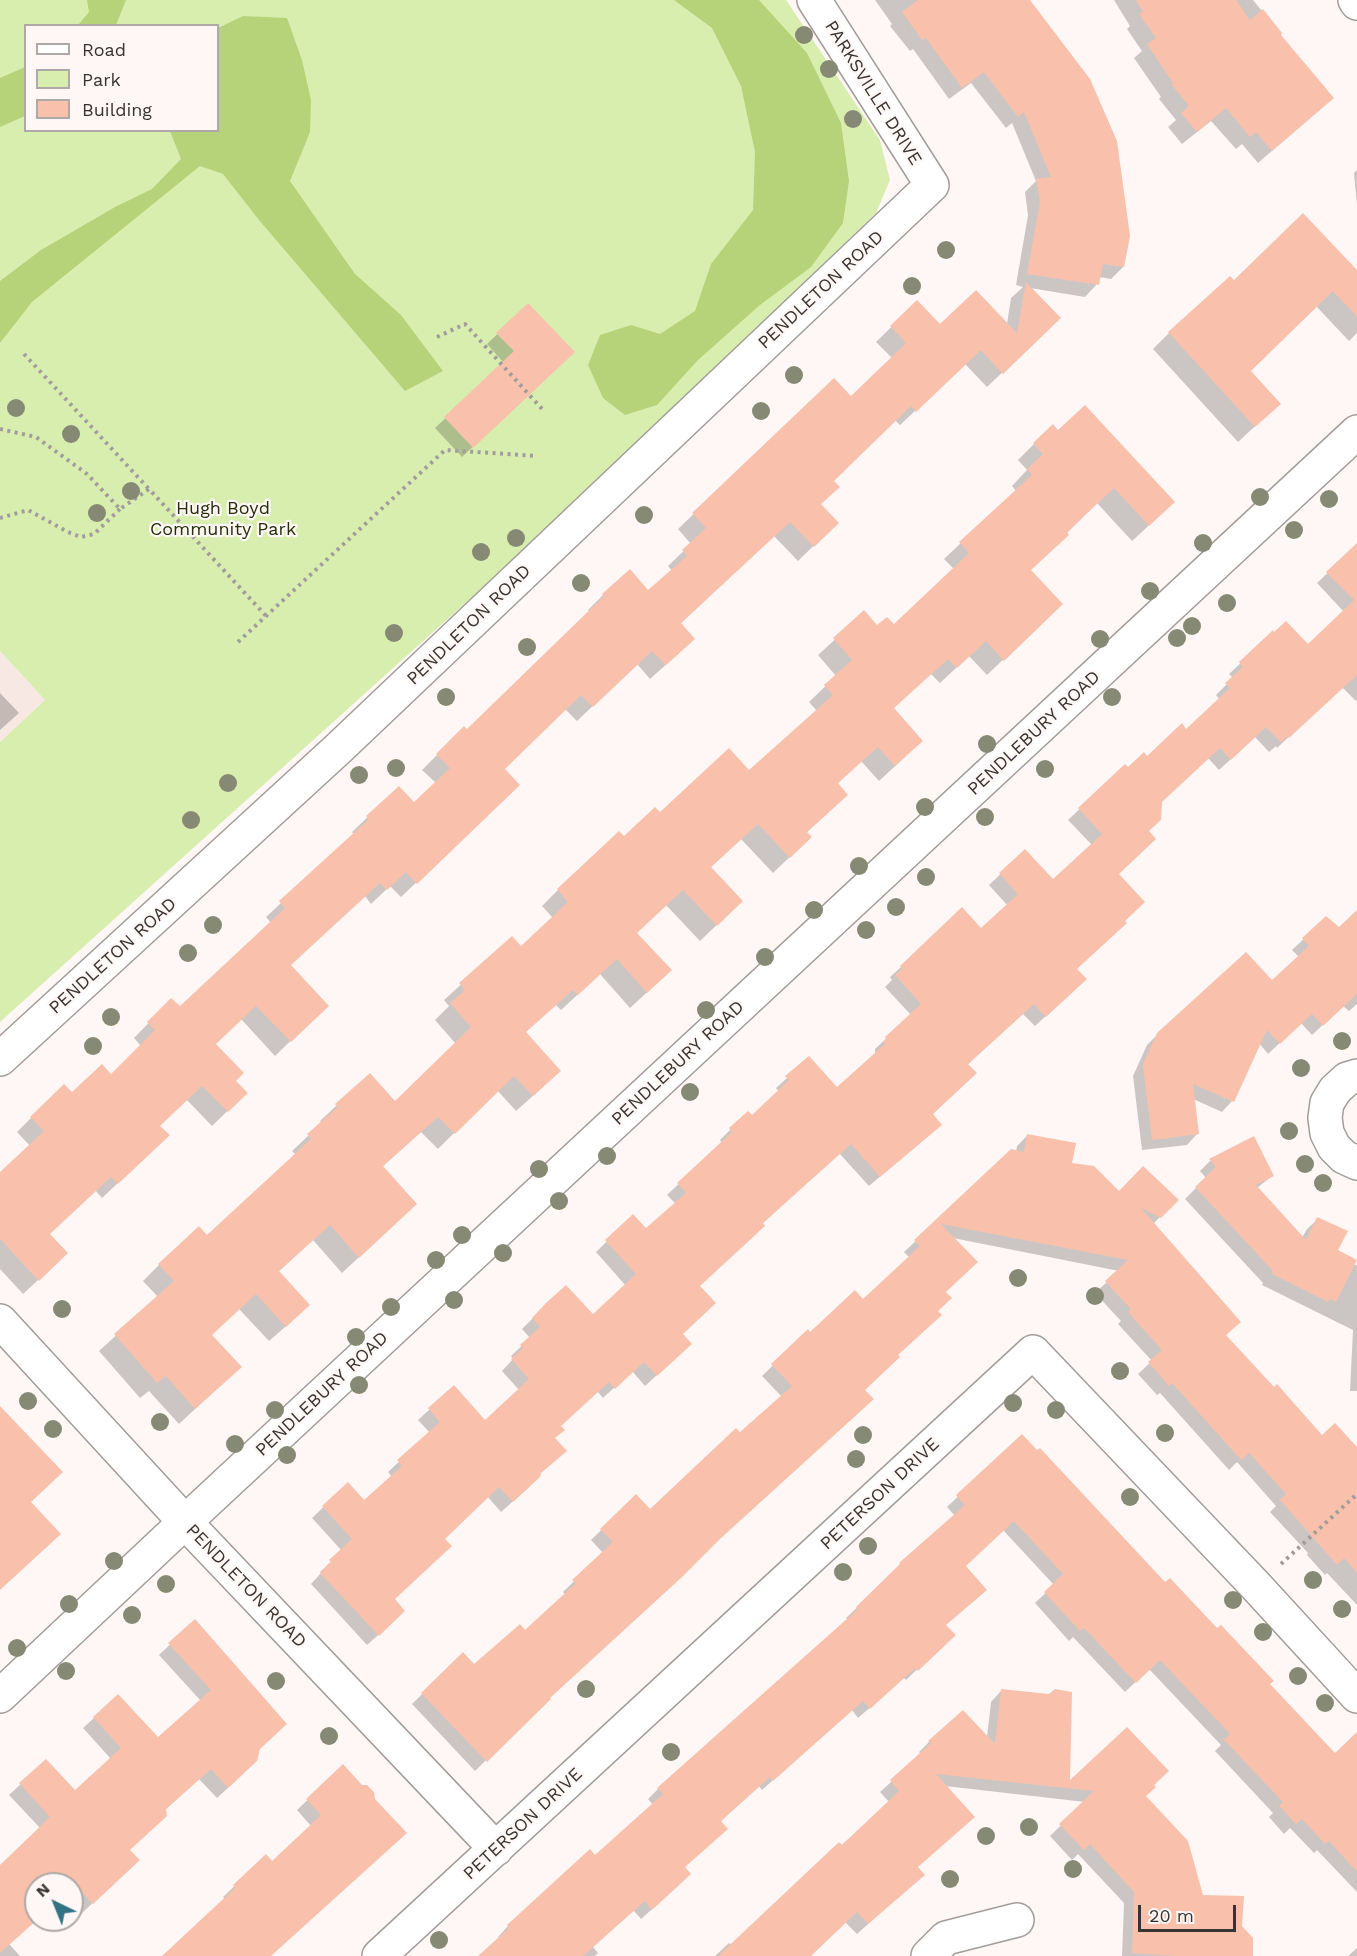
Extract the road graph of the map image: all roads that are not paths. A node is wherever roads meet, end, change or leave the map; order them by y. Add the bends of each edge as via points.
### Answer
1 (814, 0) edge
2 (932, 185) joint
3 (1357, 432) edge
4 (0, 1059) edge
5 (1357, 1076) edge
6 (1357, 1163) edge
7 (0, 1321) edge
8 (185, 1522) junction
9 (0, 1696) edge
10 (1357, 1696) edge
11 (496, 1849) junction
12 (1017, 1920) dead end
13 (379, 1956) edge
14 (928, 1956) edge

1 - 2 street, PARKSVILLE DRIVE
2 - 4 street, PENDLETON ROAD via 339,748
3 - 8 street, PENDLEBURY ROAD
5 - 6 street via 1335,1089 1324,1118 1334,1147
7 - 8 street, PENDLETON ROAD
8 - 9 street, PENDLEBURY ROAD
8 - 11 street, PENDLETON ROAD
10 - 11 street, PETERSON DRIVE via 1033,1352
11 - 13 street, PETERSON DRIVE
12 - 14 street via 946,1938

